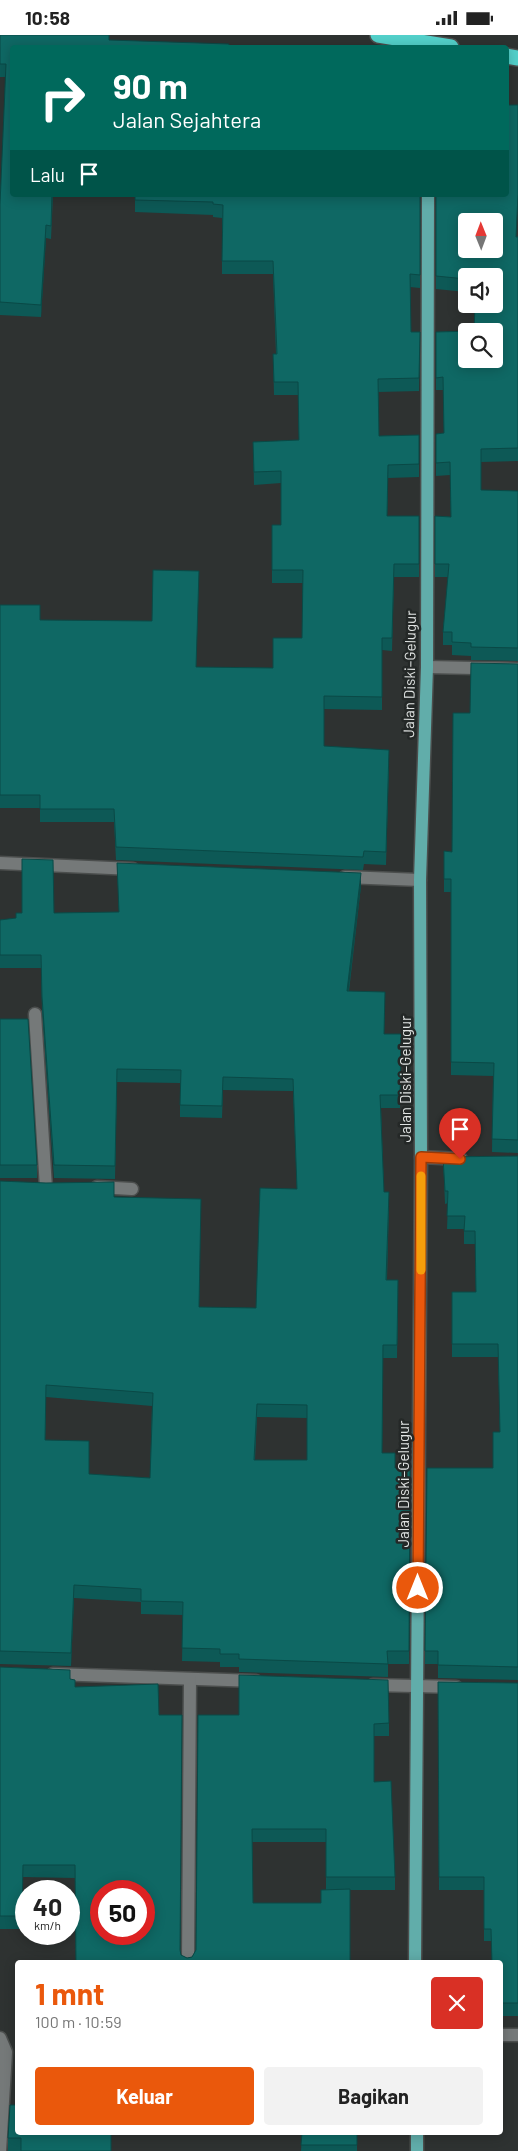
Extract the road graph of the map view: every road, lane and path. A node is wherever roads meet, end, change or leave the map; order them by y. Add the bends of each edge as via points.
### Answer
1 (380, 35) edge
2 (428, 42) edge
3 (442, 45) edge
4 (428, 197) edge
5 (427, 667) junction
6 (518, 669) edge
7 (0, 863) edge
8 (147, 869) edge
9 (332, 877) edge
10 (420, 880) junction
11 (35, 1014) dead end
12 (421, 1157) junction
13 (470, 1159) edge
14 (62, 1187) edge
15 (83, 1187) edge
16 (132, 1189) dead end
17 (38, 1673) edge
18 (190, 1679) junction
19 (269, 1681) edge
20 (358, 1684) edge
21 (418, 1686) junction
22 (472, 1687) edge
23 (188, 1960) edge
24 (415, 1960) edge
25 (503, 2035) edge
26 (518, 2035) edge
27 (0, 2038) edge
28 (417, 2135) edge
29 (0, 2151) edge
30 (417, 2151) edge

1 - 2 highway
2 - 3 highway
4 - 5 main road, Jalan Diski–Gelugur
5 - 6 street
5 - 10 main road, Jalan Diski–Gelugur
7 - 8 street
9 - 10 street
10 - 12 main road, Jalan Diski–Gelugur
11 - 14 street via 41,1188
12 - 13 street
12 - 21 main road, Jalan Diski–Gelugur
15 - 16 street
17 - 18 street
18 - 19 street
18 - 23 street
20 - 21 street
21 - 22 street
21 - 24 main road, Jalan Diski–Gelugur
25 - 26 street
27 - 29 street via 6,2052
28 - 30 main road

